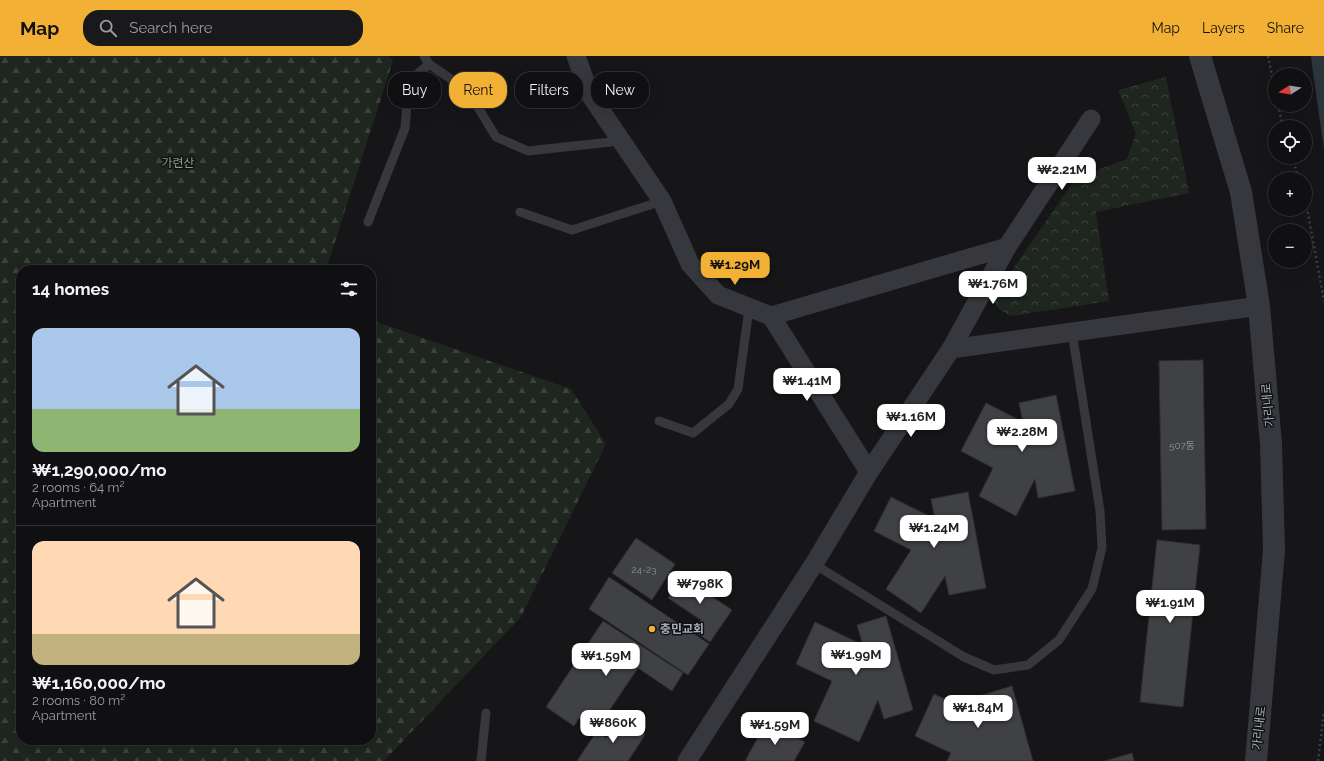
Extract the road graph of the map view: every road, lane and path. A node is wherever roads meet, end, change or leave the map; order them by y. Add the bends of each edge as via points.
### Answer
1 (576, 56) edge
2 (1200, 56) edge
3 (1268, 56) edge
4 (427, 60) edge
5 (1270, 68) edge
6 (1091, 119) dead end
7 (620, 141) junction
8 (662, 201) junction
9 (520, 212) dead end
10 (1308, 216) edge
11 (368, 222) dead end
12 (1007, 247) junction
13 (1324, 301) edge
14 (1259, 306) junction
15 (749, 309) junction
16 (772, 316) junction
17 (1072, 332) junction
18 (951, 350) junction
19 (659, 421) dead end
20 (869, 472) junction
21 (814, 564) junction
22 (1324, 711) edge
23 (486, 713) dead end
24 (481, 761) edge
25 (687, 761) edge
26 (1256, 761) edge
27 (1318, 761) edge

1 - 7 street via 589,93
2 - 14 street, 가리내로 via 1241,192
3 - 5 path
4 - 7 lane via 468,91 496,137 528,151
4 - 11 lane via 409,81 405,128
6 - 12 street
7 - 8 street
8 - 9 lane via 572,230
8 - 15 street via 690,264 718,295
10 - 13 path
12 - 16 street
12 - 18 street
14 - 17 street
14 - 26 street, 가리내로 via 1271,444 1274,550
15 - 16 street
15 - 19 lane via 738,389 729,404 693,433
16 - 20 street
17 - 18 street
17 - 21 lane via 1100,511 1102,548 1092,589 1059,640 1028,665 994,670 964,657
18 - 20 street
20 - 21 street
21 - 25 street
22 - 27 path
23 - 24 lane

